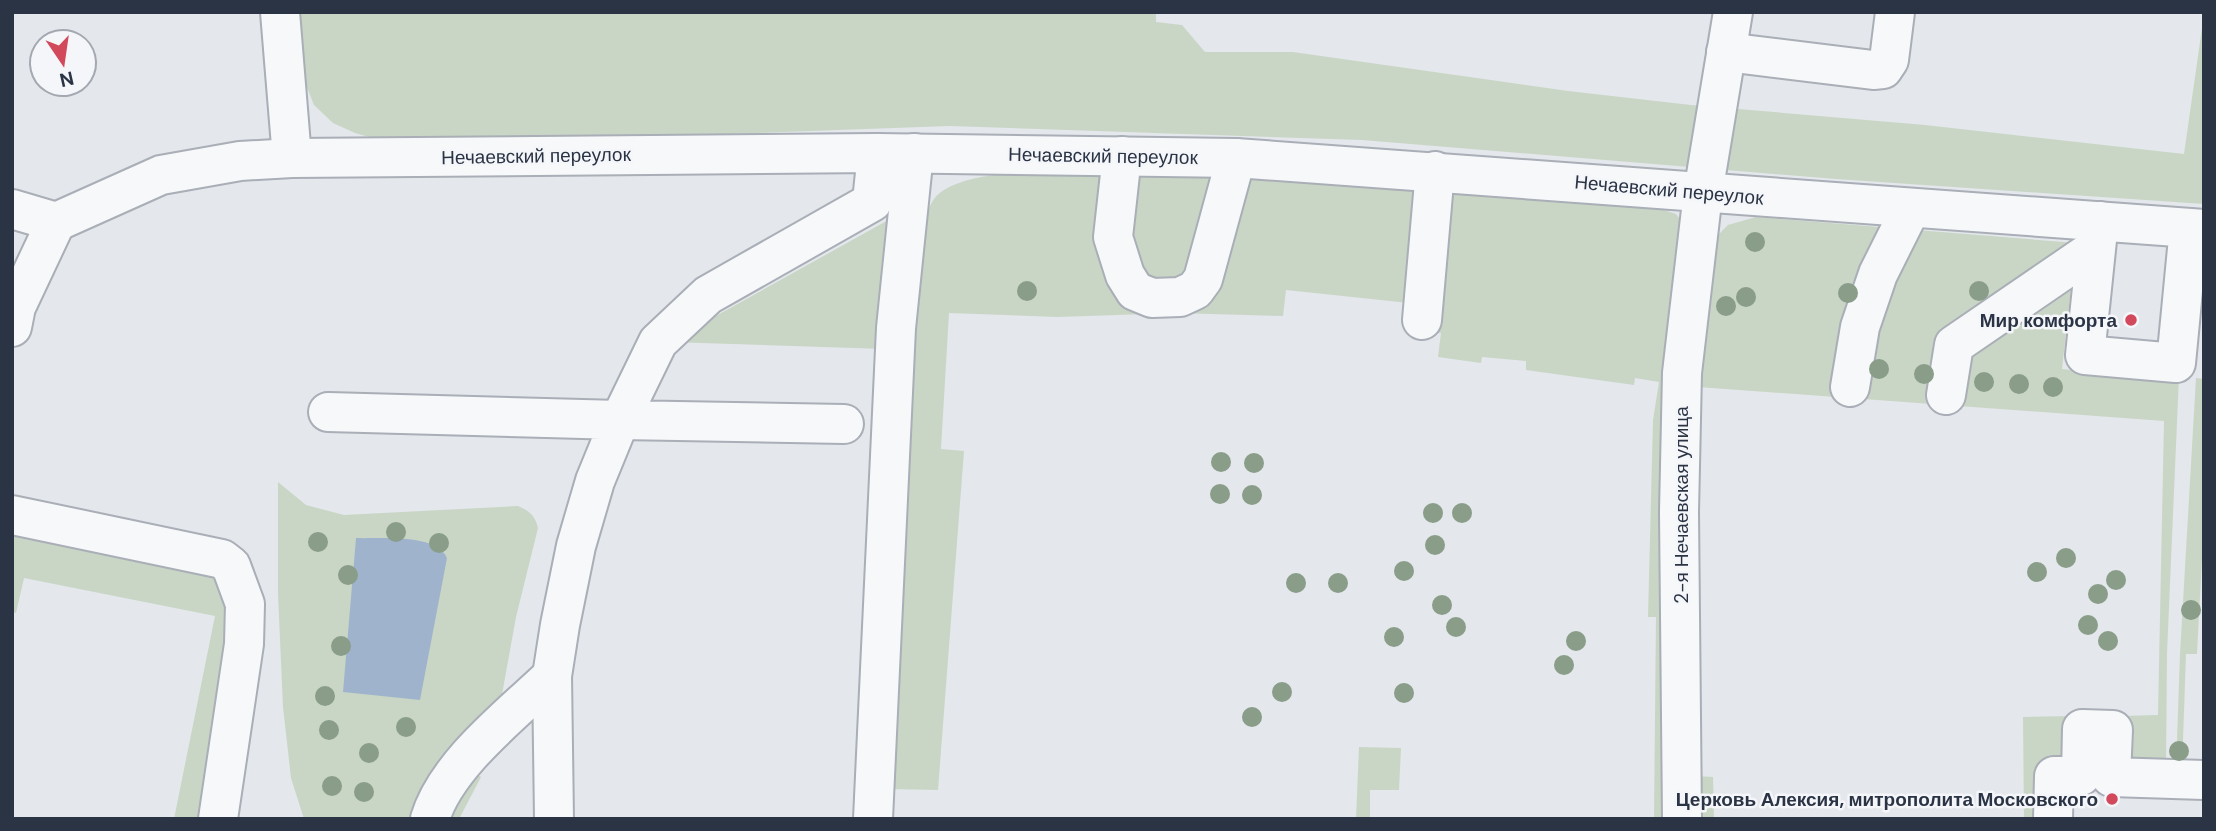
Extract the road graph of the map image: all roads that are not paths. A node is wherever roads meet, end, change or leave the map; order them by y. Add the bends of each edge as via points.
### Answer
1 (280, 12) edge
2 (1733, 12) edge
3 (1895, 12) edge
4 (1726, 52) junction
5 (895, 153) junction
6 (1122, 156) junction
7 (292, 158) junction
8 (1236, 158) junction
9 (1435, 171) junction
10 (1703, 193) junction
11 (1910, 208) junction
12 (12, 209) edge
13 (56, 222) junction
14 (2197, 228) edge
15 (2096, 239) junction
16 (1422, 320) dead end
17 (12, 327) edge
18 (1850, 387) dead end
19 (1946, 395) dead end
20 (328, 412) dead end
21 (620, 419) junction
22 (844, 424) dead end
23 (12, 515) edge
24 (552, 676) junction
25 (2204, 779) edge
26 (218, 819) edge
27 (430, 819) edge
28 (554, 819) edge
29 (873, 819) edge
30 (1682, 819) edge
31 (2053, 819) edge

1 - 7 street
2 - 4 street, 2-я Нечаевская улица
3 - 4 street via 1889,60 1883,69
4 - 10 street, 2-я Нечаевская улица
5 - 6 street, Нечаевский переулок
5 - 7 street, Нечаевский переулок
5 - 21 street via 872,202 708,295 658,342
5 - 29 street via 896,328
6 - 8 street, Нечаевский переулок
6 - 8 street via 1113,237 1135,291 1152,298 1180,297 1203,279
7 - 13 street, Нечаевский переулок via 240,161 161,175
8 - 9 street, Нечаевский переулок
9 - 10 street, Нечаевский переулок
9 - 16 street
10 - 11 street, Нечаевский переулок
10 - 30 street, 2-я Нечаевская улица via 1682,373
11 - 15 street, Нечаевский переулок
11 - 18 street via 1878,275 1860,327
12 - 13 street
13 - 17 street via 16,307
14 - 15 street, Нечаевский переулок
14 - 15 street via 2176,363 2085,355
15 - 19 street via 2084,256 1954,345
20 - 21 street
21 - 22 street
21 - 24 street via 576,545
23 - 26 street via 222,559 231,566 245,604 244,644
24 - 27 street via 457,769 436,800
24 - 28 street
25 - 31 street via 2054,776

